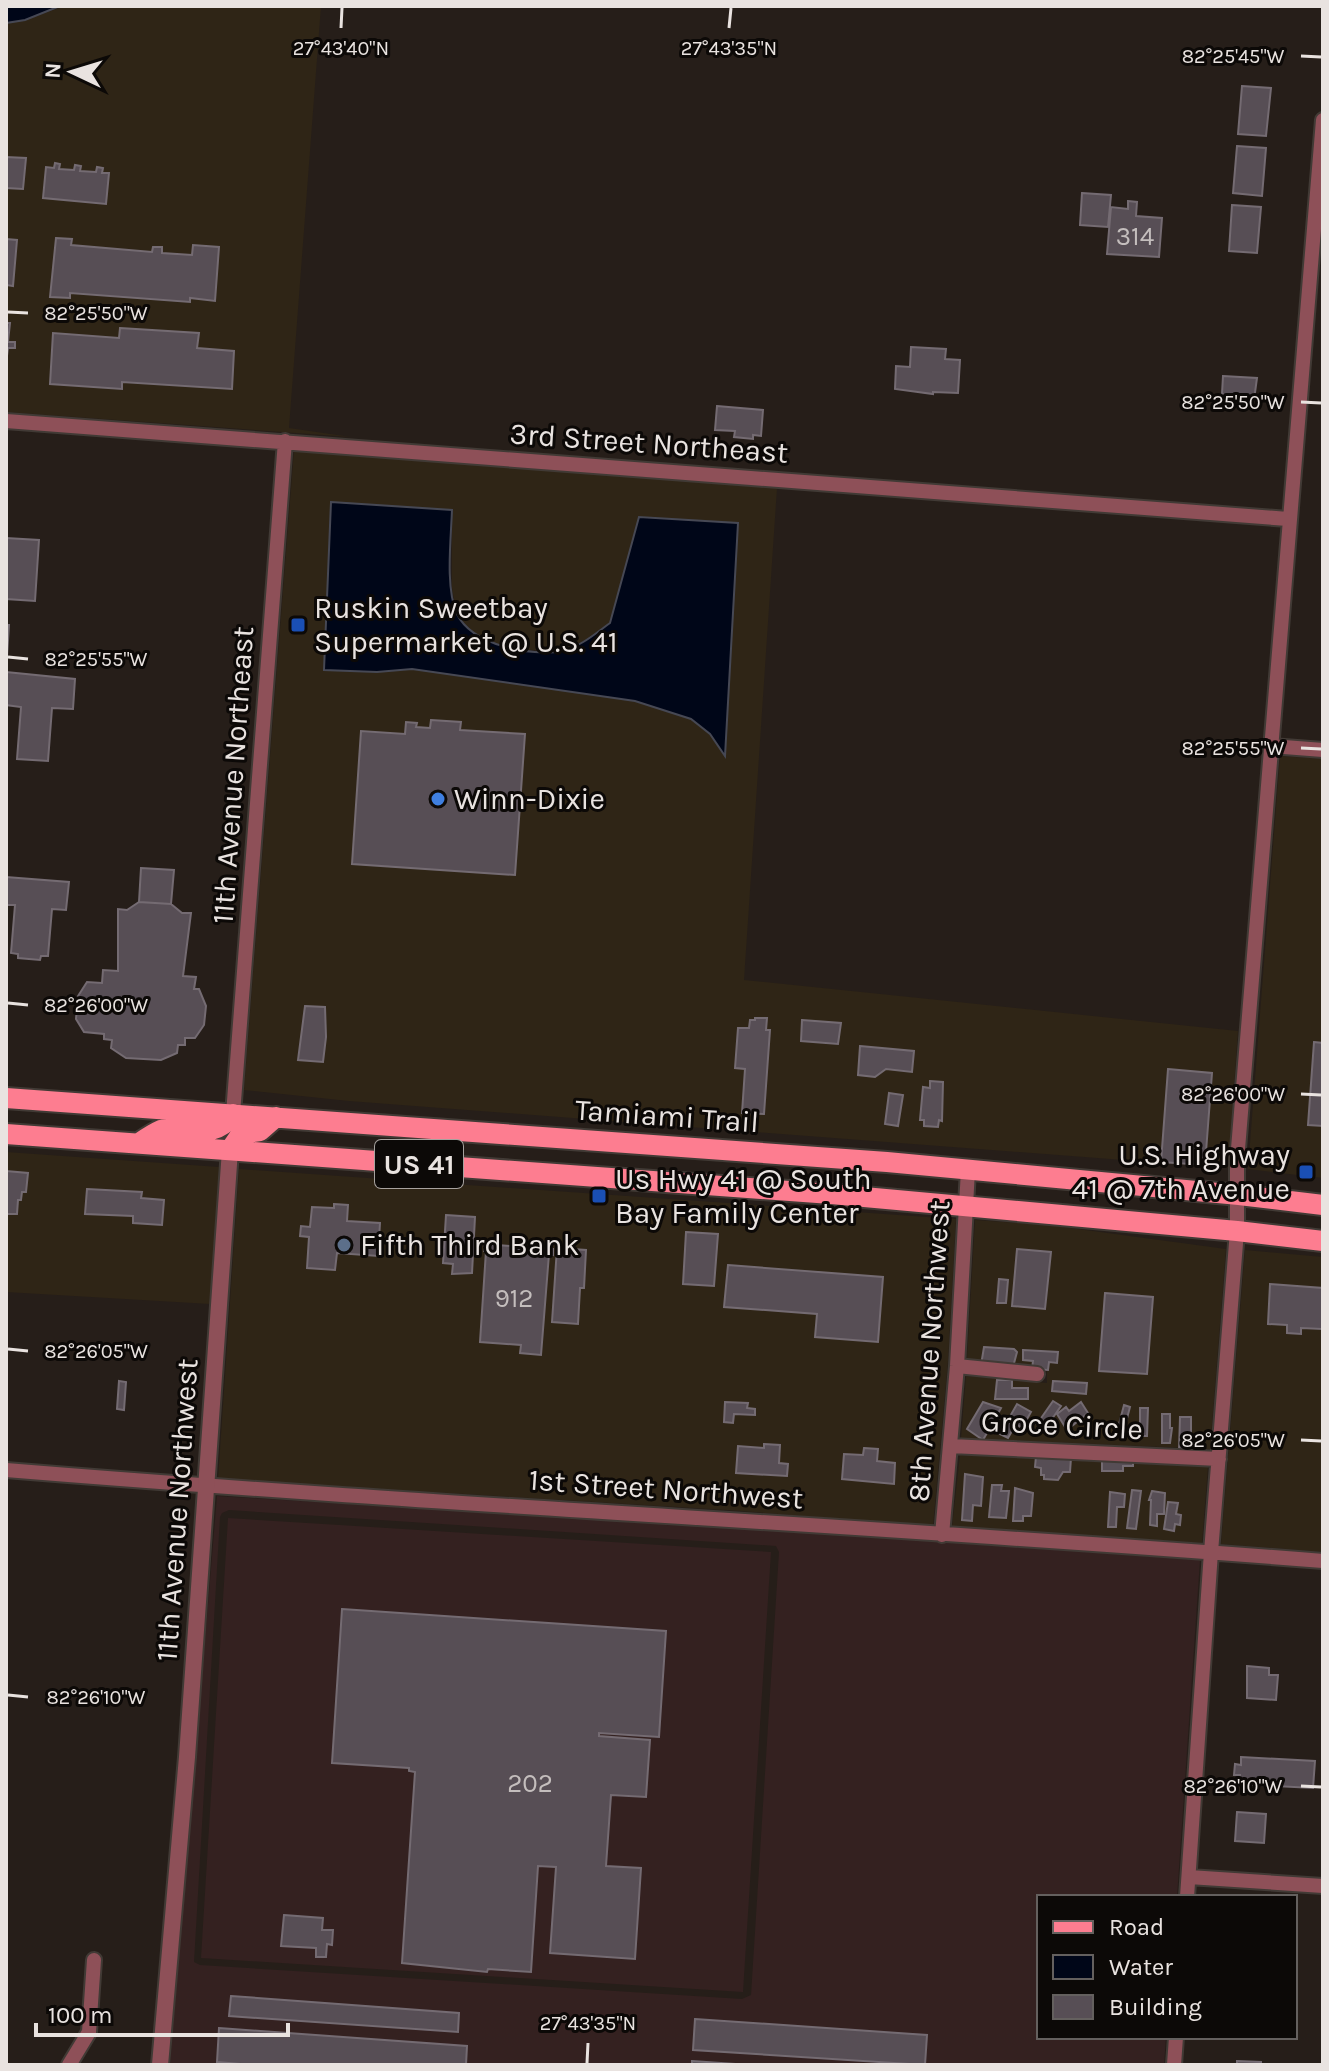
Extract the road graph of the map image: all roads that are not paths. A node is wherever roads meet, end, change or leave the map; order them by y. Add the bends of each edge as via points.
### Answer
1 (1323, 120) edge
2 (1323, 128) edge
3 (6, 421) edge
4 (285, 441) junction
5 (1288, 519) junction
6 (1271, 746) junction
7 (1323, 750) edge
8 (6, 1098) edge
9 (233, 1114) junction
10 (276, 1117) junction
11 (6, 1134) edge
12 (139, 1143) junction
13 (230, 1150) junction
14 (968, 1170) junction
15 (1239, 1195) junction
16 (966, 1205) junction
17 (1323, 1205) edge
18 (1237, 1231) junction
19 (1323, 1241) edge
20 (957, 1366) junction
21 (1037, 1374) dead end
22 (951, 1446) junction
23 (1219, 1459) junction
24 (6, 1470) edge
25 (208, 1487) junction
26 (942, 1535) junction
27 (1211, 1552) junction
28 (1323, 1561) edge
29 (1189, 1877) junction
30 (1323, 1886) edge
31 (1187, 1895) edge
32 (94, 1960) dead end
33 (1176, 2039) edge
34 (69, 2065) edge
35 (160, 2065) edge
36 (1174, 2065) edge

1 - 2 street
2 - 5 street
3 - 4 street, 3rd Street Northeast
4 - 5 street, 3rd Street Northeast
4 - 9 street, 11th Avenue Northeast
5 - 6 street
6 - 7 street
6 - 15 street via 1237,1161
8 - 9 main road, Tamiami Trail / US 41
9 - 10 main road, Tamiami Trail / US 41
9 - 12 main road via 208,1131 162,1130
10 - 13 main road via 260,1131 241,1134
10 - 14 main road, Tamiami Trail / US 41
11 - 12 main road, US 41
12 - 13 main road, US 41
13 - 16 main road, US 41
13 - 25 street, 11th Avenue Northwest
14 - 15 main road, Tamiami Trail / US 41
14 - 16 street, 8th Avenue Northwest
15 - 17 main road, Tamiami Trail / US 41
15 - 18 street
16 - 18 main road, US 41
16 - 20 street, 8th Avenue Northwest
18 - 19 main road, US 41
18 - 23 street
20 - 21 street
20 - 22 street, 8th Avenue Northwest
22 - 23 street, Groce Circle
22 - 26 street, 8th Avenue Northwest
23 - 27 street
24 - 25 street, 1st Street Northwest
25 - 26 street, 1st Street Northwest
25 - 35 street, 11th Avenue Northwest
26 - 27 street, 1st Street Northwest
27 - 28 street, 1st Street Northwest
27 - 29 street
29 - 30 street
29 - 31 street
32 - 34 street via 89,2032
33 - 36 street

